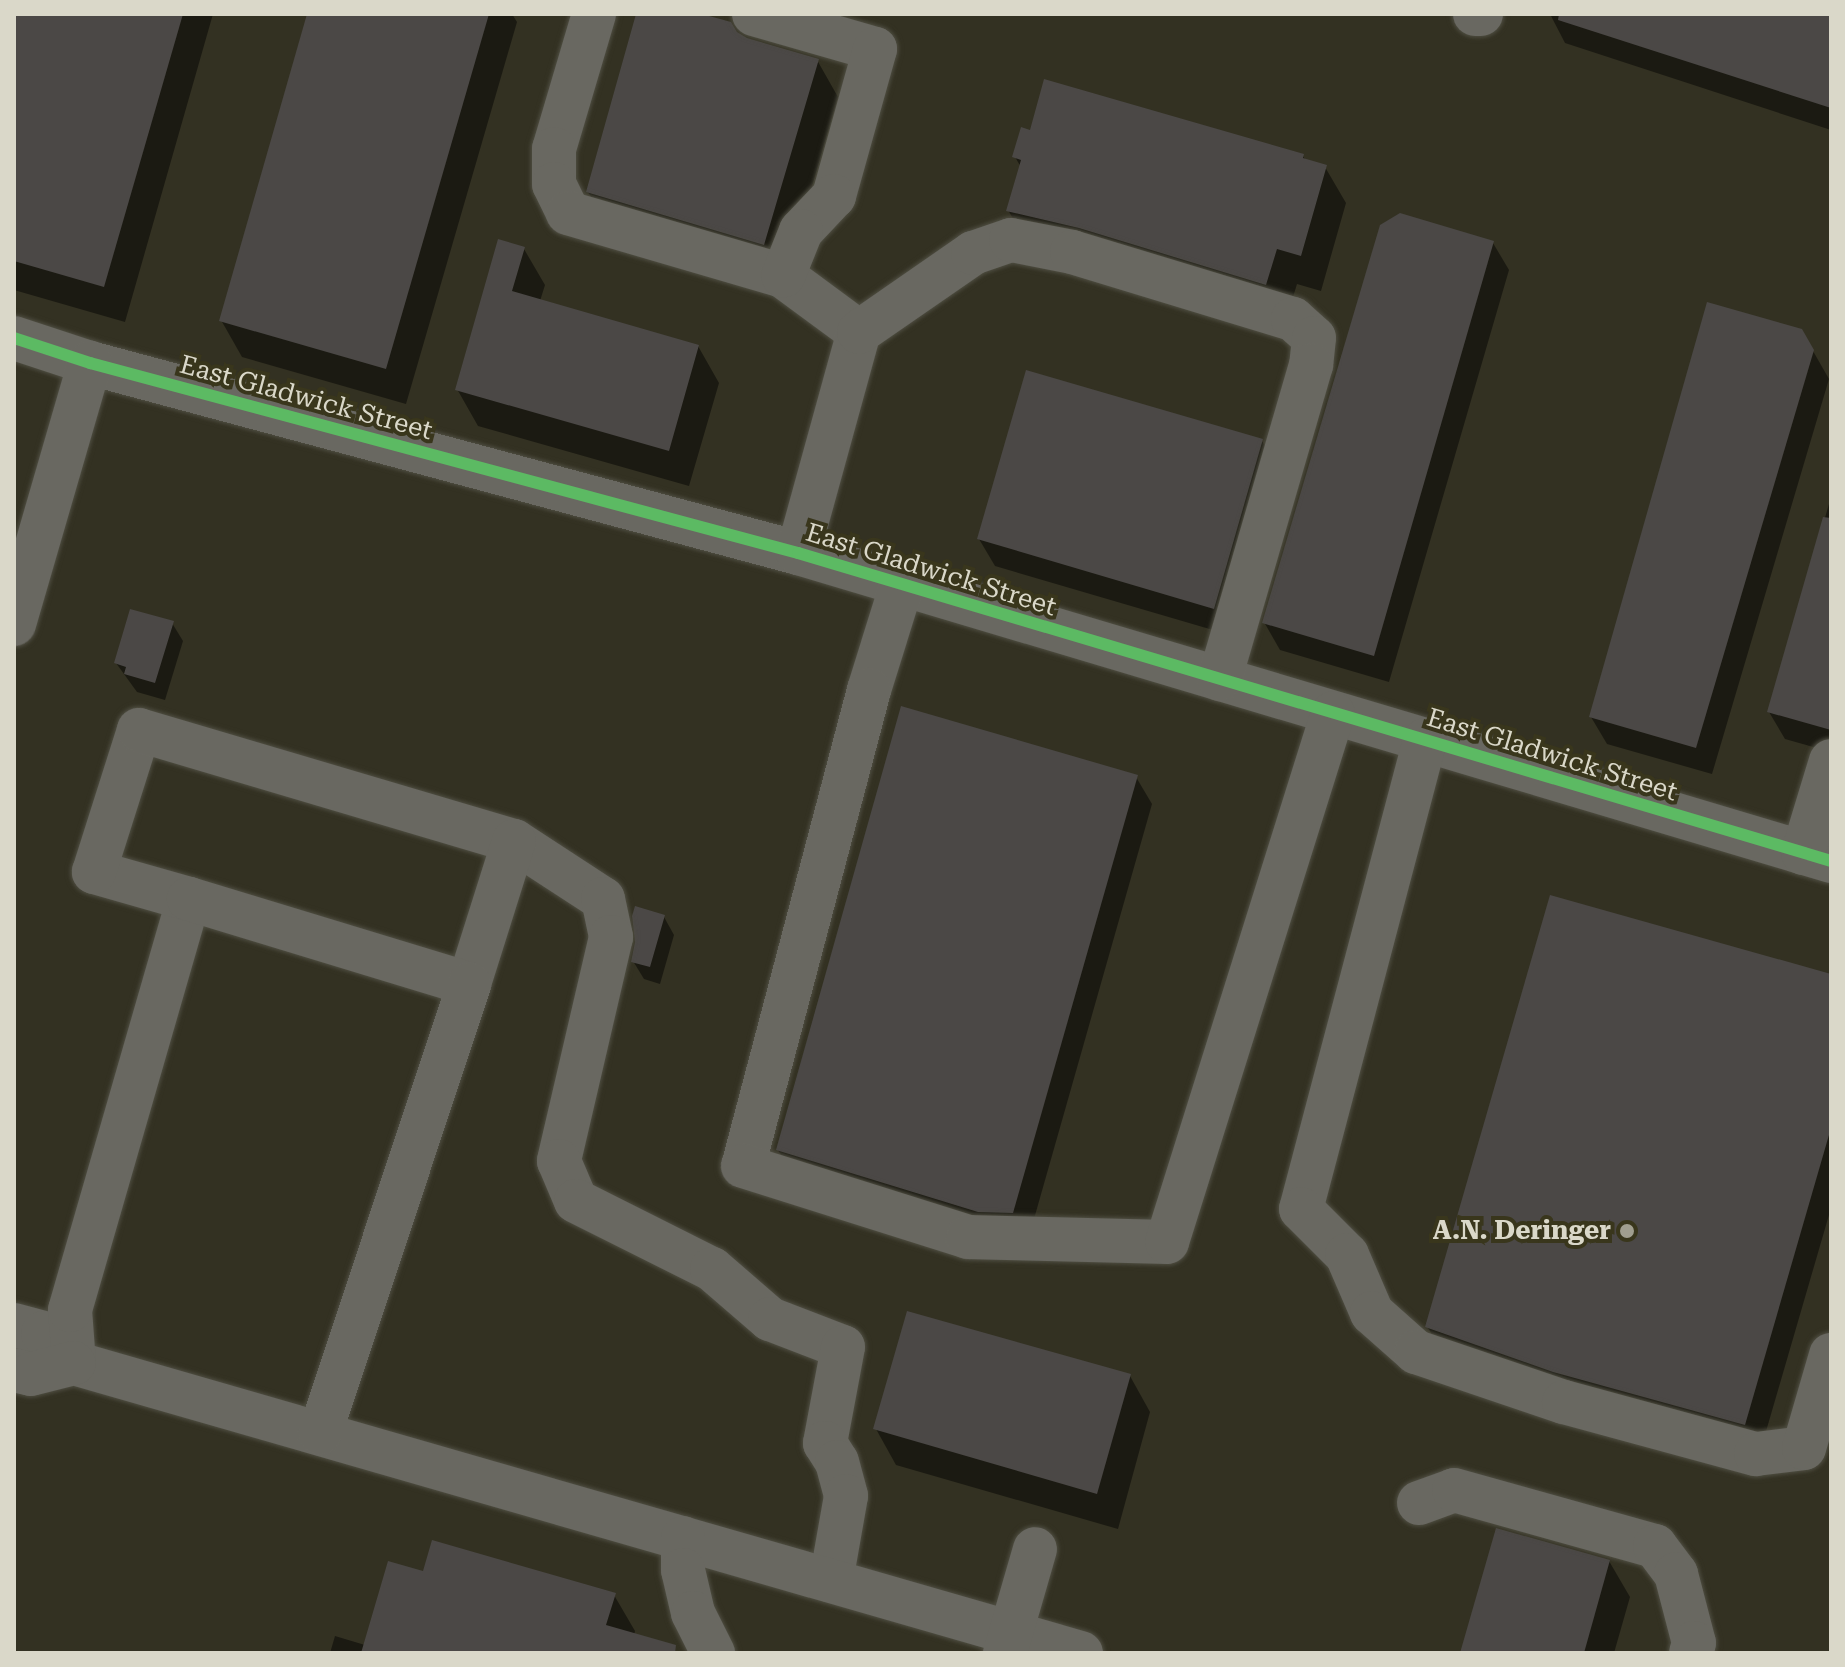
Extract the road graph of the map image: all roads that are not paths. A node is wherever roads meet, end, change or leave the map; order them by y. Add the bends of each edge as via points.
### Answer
1 (594, 14) edge
2 (754, 14) edge
3 (783, 276) junction
4 (859, 332) junction
5 (14, 338) edge
6 (90, 363) junction
7 (798, 553) junction
8 (902, 584) junction
9 (16, 613) edge
10 (1220, 679) junction
11 (1333, 713) junction
12 (1425, 740) junction
13 (1831, 761) edge
14 (514, 841) junction
15 (1817, 857) edge
16 (189, 899) junction
17 (469, 984) junction
18 (14, 1325) edge
19 (1831, 1355) edge
20 (74, 1363) junction
21 (14, 1370) edge
22 (320, 1433) junction
23 (1818, 1454) edge
24 (1419, 1503) dead end
25 (683, 1538) junction
26 (1035, 1549) dead end
27 (831, 1581) junction
28 (1008, 1643) edge
29 (713, 1653) edge
30 (1081, 1653) edge
31 (1691, 1653) edge

1 - 3 street via 554,149 554,184 568,213
2 - 3 street via 875,49 834,196 801,231
3 - 4 street
4 - 7 street
4 - 10 street via 973,253 1011,240 1072,252 1293,319 1314,338 1311,365
5 - 6 street, East Gladwick Street
6 - 7 street, East Gladwick Street
6 - 9 street
7 - 8 street, East Gladwick Street
8 - 10 street, East Gladwick Street
8 - 11 street via 743,1166 968,1237 1167,1242
10 - 11 street, East Gladwick Street
11 - 12 street, East Gladwick Street
12 - 15 street, East Gladwick Street
12 - 23 street via 1301,1209 1347,1255 1372,1313 1416,1352 1564,1402 1756,1454
13 - 15 street
14 - 16 street via 139,730 94,872
14 - 17 street
14 - 27 street via 603,899 611,937 559,1161 576,1201 712,1269 770,1319 843,1347 825,1443 837,1462 846,1496
16 - 17 street
16 - 20 street via 70,1310
17 - 22 street
18 - 20 street via 43,1333
19 - 23 street
20 - 21 street via 31,1374
20 - 22 street
22 - 25 street
24 - 31 street via 1454,1490 1655,1546 1676,1574 1694,1643
25 - 27 street
25 - 29 street via 683,1570 693,1613
26 - 28 street
27 - 28 street
28 - 30 street

